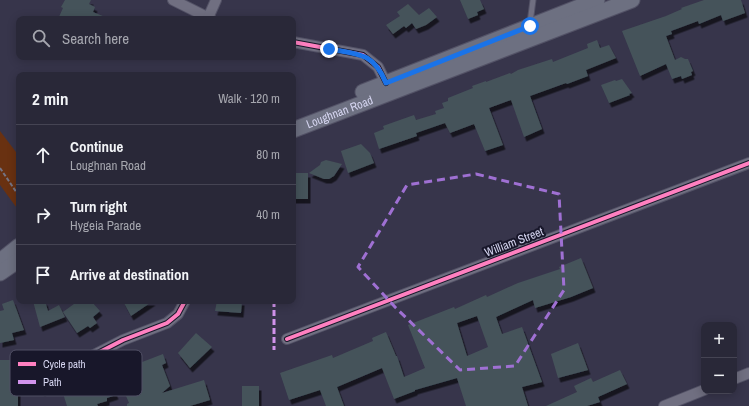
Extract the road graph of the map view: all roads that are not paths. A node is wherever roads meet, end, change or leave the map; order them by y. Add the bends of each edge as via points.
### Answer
1 (173, 0) edge
2 (216, 0) edge
3 (533, 0) edge
4 (597, 0) edge
5 (632, 0) edge
6 (205, 16) edge
7 (210, 16) edge
8 (530, 26) junction
9 (296, 43) edge
10 (386, 83) junction
11 (296, 118) edge
12 (296, 129) edge
13 (749, 163) edge
14 (16, 248) edge
15 (0, 261) edge
16 (16, 262) edge
17 (0, 273) edge
18 (183, 304) edge
19 (287, 339) dead end
20 (104, 350) edge
21 (749, 373) edge
22 (737, 377) edge
23 (701, 391) edge
24 (664, 406) edge

1 - 6 street
2 - 7 street
3 - 8 lane
4 - 8 main road, Loughnan Road
5 - 12 main road, Loughnan Road
8 - 10 main road, Loughnan Road
9 - 10 street via 363,55 378,67
10 - 11 main road, Loughnan Road
13 - 19 street, William Street
14 - 15 main road
16 - 17 main road
18 - 20 street via 178,314 167,323
21 - 22 street
23 - 24 street

